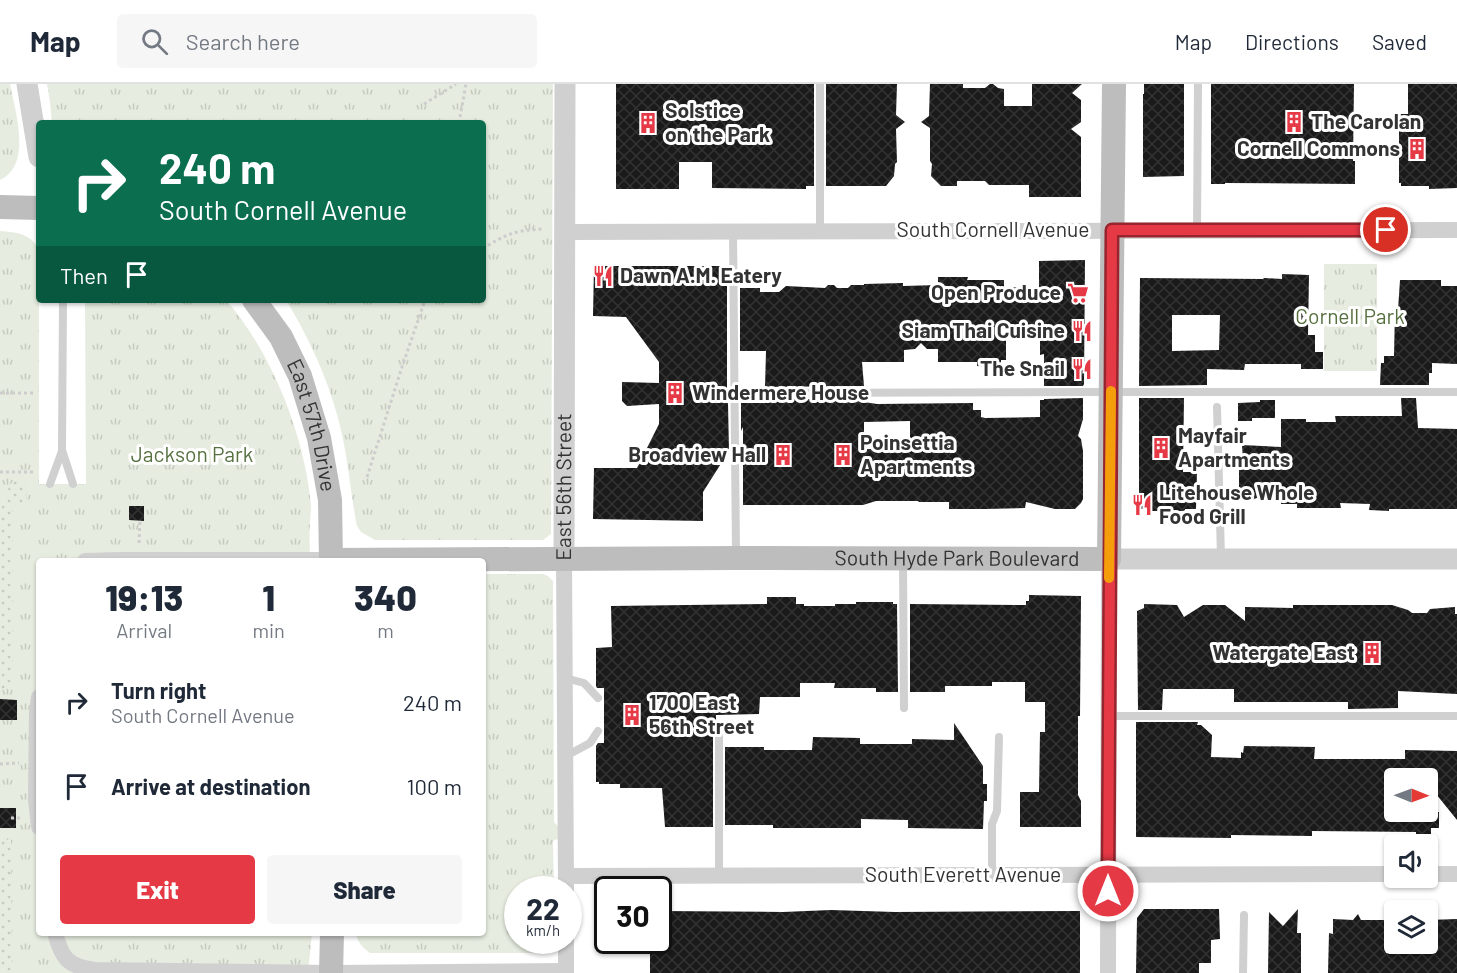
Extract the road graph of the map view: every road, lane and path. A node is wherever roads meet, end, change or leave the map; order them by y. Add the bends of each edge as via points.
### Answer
1 (27, 84) edge
2 (456, 84) edge
3 (466, 84) edge
4 (565, 84) edge
5 (820, 84) edge
6 (1114, 84) edge
7 (1198, 84) edge
8 (424, 104) dead end
9 (460, 120) edge
10 (36, 139) edge
11 (0, 207) edge
12 (36, 208) edge
13 (543, 229) dead end
14 (1112, 230) junction
15 (1197, 230) junction
16 (1457, 230) edge
17 (733, 231) junction
18 (820, 231) junction
19 (565, 232) junction
20 (486, 247) edge
21 (63, 303) edge
22 (256, 303) edge
23 (424, 303) edge
24 (1111, 392) junction
25 (0, 393) edge
26 (34, 393) dead end
27 (734, 393) junction
28 (1457, 393) edge
29 (1217, 407) dead end
30 (62, 450) junction
31 (0, 472) edge
32 (33, 472) dead end
33 (367, 477) dead end
34 (50, 484) dead end
35 (73, 484) dead end
36 (140, 520) dead end
37 (140, 543) dead end
38 (332, 558) edge
39 (736, 558) junction
40 (903, 558) junction
41 (1221, 558) junction
42 (486, 559) edge
43 (564, 559) junction
44 (1109, 559) junction
45 (1457, 559) edge
46 (565, 678) junction
47 (598, 698) dead end
48 (904, 708) dead end
49 (1109, 716) junction
50 (1457, 716) edge
51 (719, 725) dead end
52 (598, 731) dead end
53 (999, 737) dead end
54 (566, 756) junction
55 (19, 763) dead end
56 (0, 764) edge
57 (11, 818) dead end
58 (22, 818) dead end
59 (1108, 874) junction
60 (1384, 874) edge
61 (1438, 874) edge
62 (1457, 874) edge
63 (719, 875) junction
64 (992, 875) junction
65 (566, 876) edge
66 (582, 882) edge
67 (1244, 915) dead end
68 (56, 936) edge
69 (332, 936) edge
70 (566, 954) edge
71 (74, 970) edge
72 (566, 972) edge
73 (332, 973) edge
74 (1108, 973) edge
75 (1243, 973) edge

1 - 10 street
2 - 8 path
3 - 9 path
4 - 19 street, East 56th Street
5 - 18 lane
6 - 14 main road
7 - 15 lane
11 - 12 main road
13 - 20 path via 507,234
14 - 15 street, South Cornell Avenue
14 - 18 street, South Cornell Avenue
14 - 24 main road
15 - 16 street, South Cornell Avenue
17 - 18 street, South Cornell Avenue
17 - 19 street, South Cornell Avenue
17 - 27 lane
19 - 43 street, East 56th Street
21 - 30 lane
22 - 38 main road, East 57th Drive via 281,337 300,376 320,438 330,500
23 - 33 path
24 - 27 lane
24 - 28 lane
24 - 44 main road
25 - 26 path
27 - 39 lane
29 - 41 lane
30 - 34 lane
30 - 35 lane
31 - 32 path
36 - 37 path
39 - 40 main road, South Hyde Park Boulevard
39 - 43 main road, South Hyde Park Boulevard
40 - 44 main road, South Hyde Park Boulevard
40 - 48 lane
41 - 44 street, South Hyde Park Boulevard
41 - 45 street, South Hyde Park Boulevard
42 - 43 main road, South Hyde Park Boulevard
43 - 46 street, East 56th Street
44 - 49 street
46 - 47 lane via 584,682
46 - 54 street, East 56th Street
49 - 50 lane
49 - 59 street
51 - 63 lane
52 - 54 lane via 590,743
53 - 64 lane
54 - 65 street, East 56th Street
55 - 56 path
57 - 58 path
59 - 60 street, South Everett Avenue
59 - 64 street, South Everett Avenue
59 - 74 street
61 - 62 street
63 - 64 street, South Everett Avenue
63 - 66 street, South Everett Avenue
67 - 75 lane
68 - 71 street
69 - 73 main road
70 - 72 street
71 - 73 street
72 - 73 street

